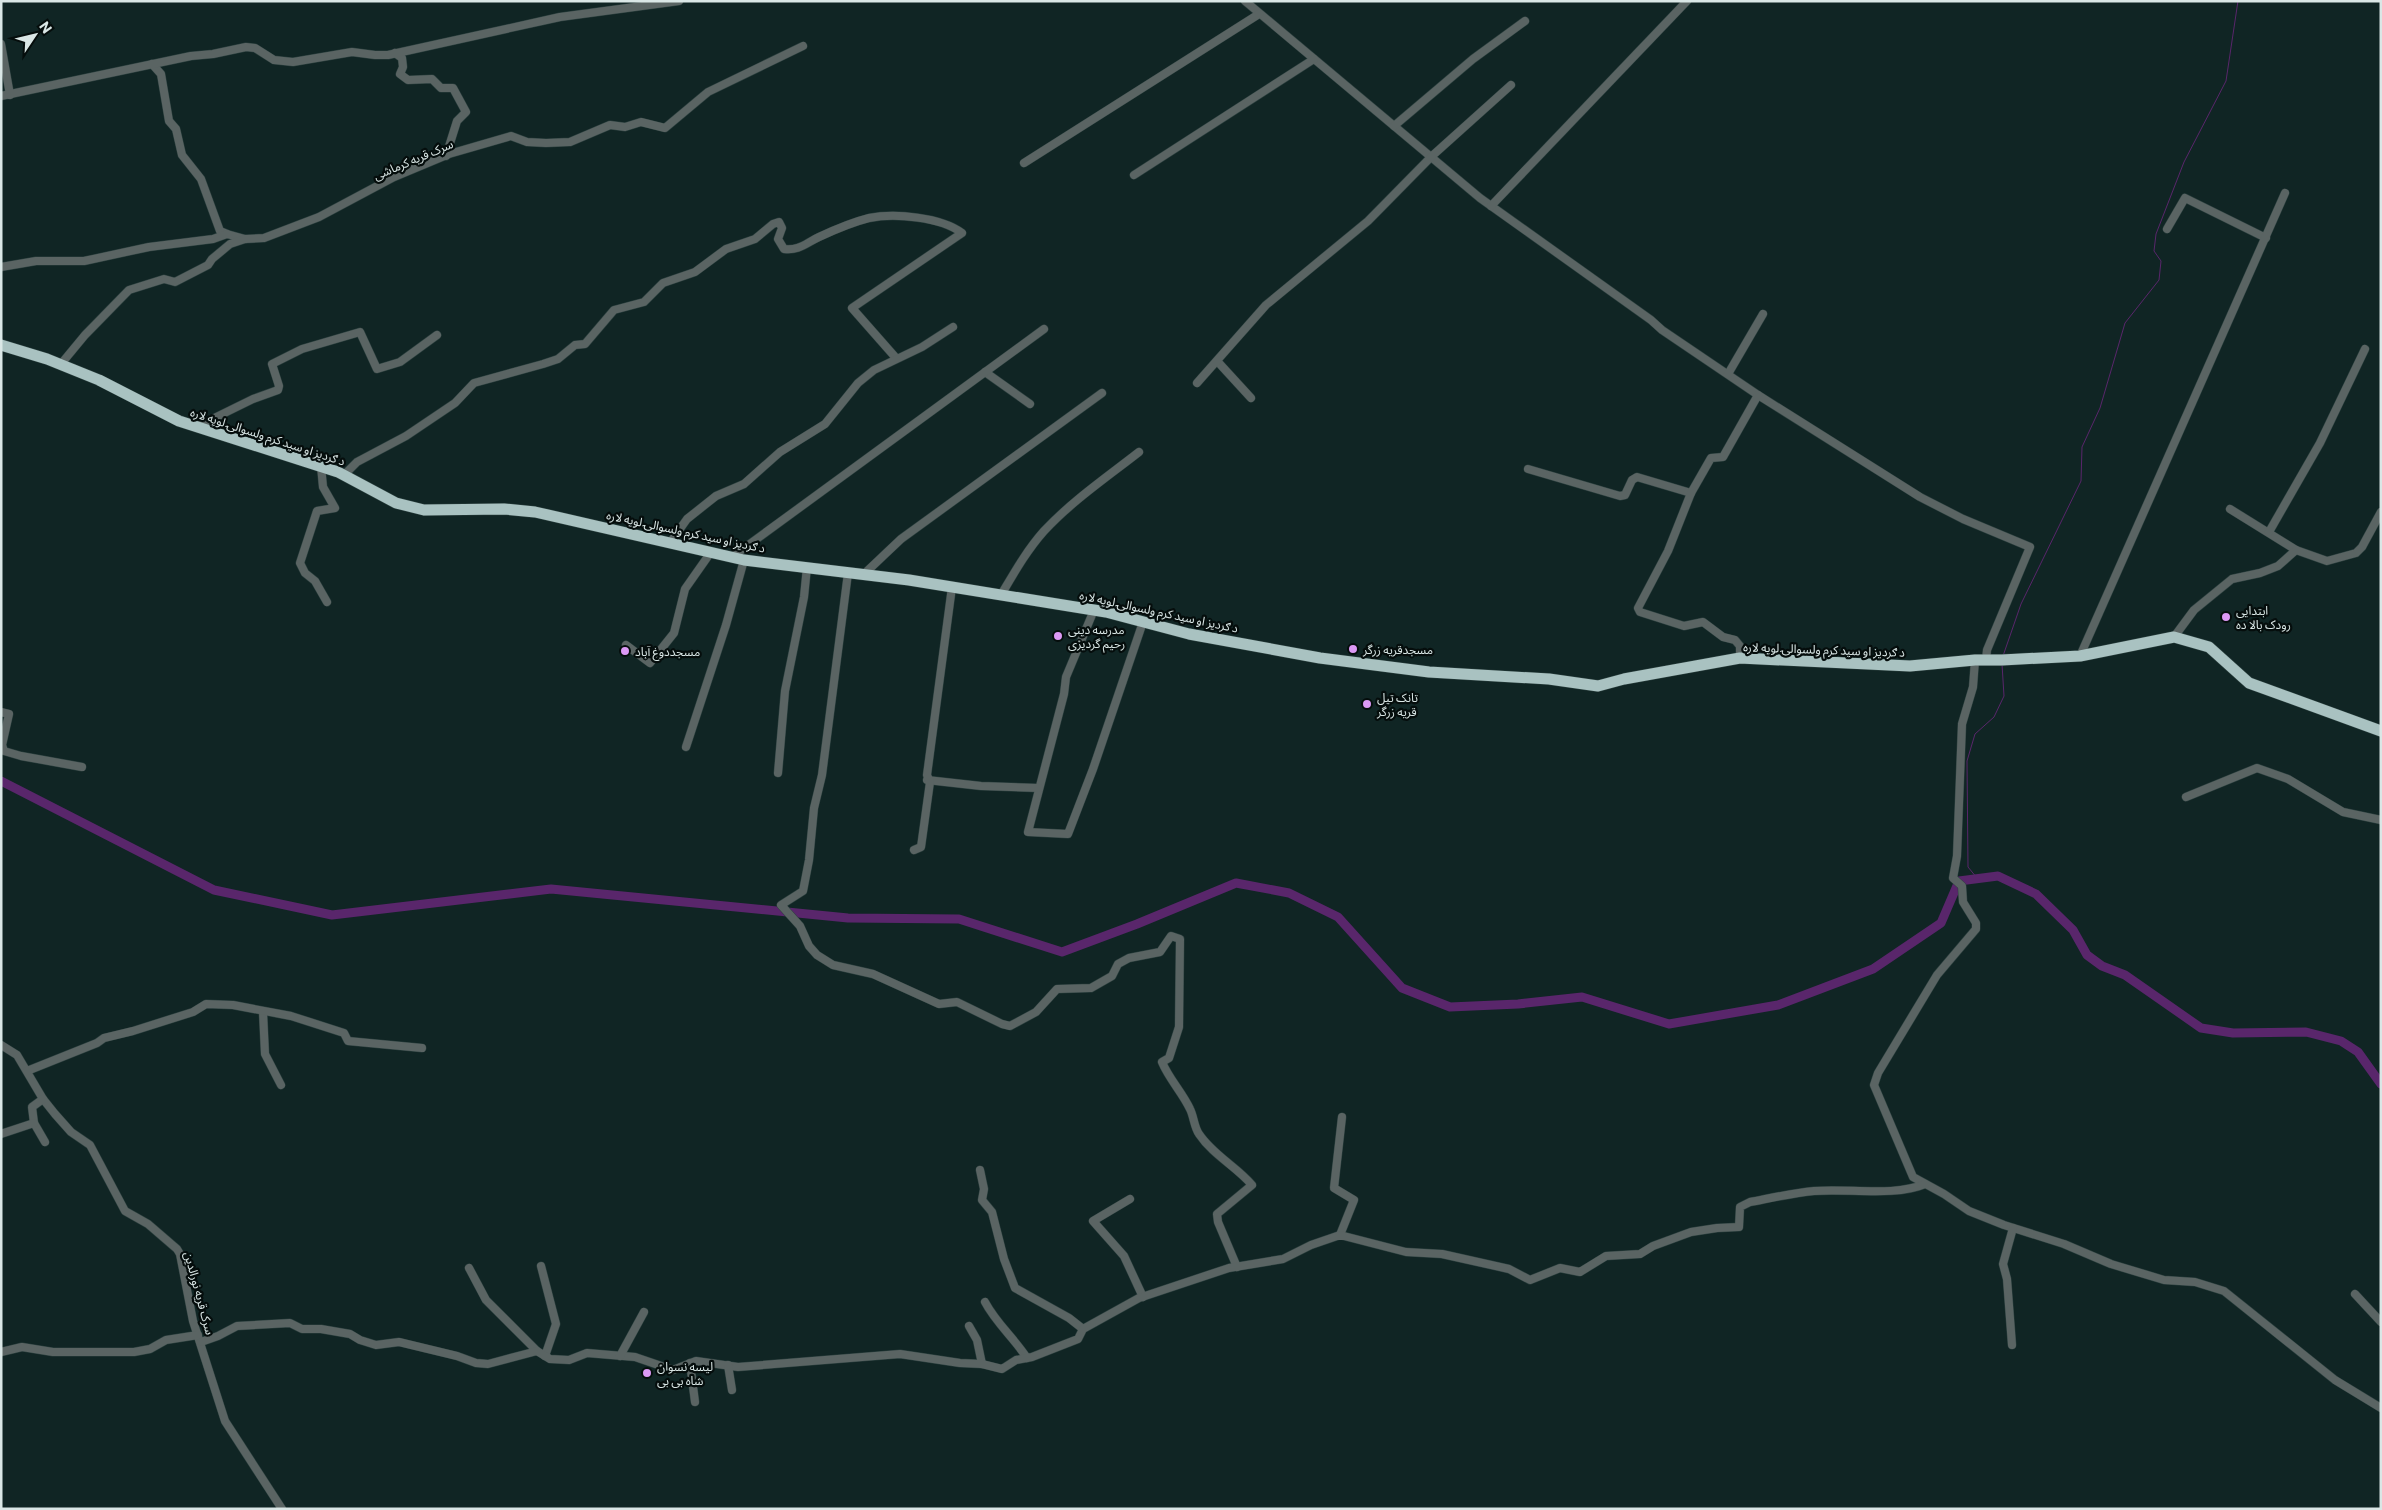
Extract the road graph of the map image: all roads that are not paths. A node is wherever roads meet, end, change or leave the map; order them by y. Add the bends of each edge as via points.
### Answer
1 (678, 1) edge
2 (1245, 1) edge
3 (1687, 1) edge
4 (1259, 14) junction
5 (1525, 21) dead end
6 (1, 44) edge
7 (803, 46) dead end
8 (395, 53) junction
9 (1314, 59) junction
10 (152, 64) junction
11 (1511, 85) dead end
12 (10, 95) junction
13 (1, 96) edge
14 (1394, 126) junction
15 (446, 156) junction
16 (1432, 156) junction
17 (1024, 162) dead end
18 (1134, 175) dead end
19 (2285, 193) dead end
20 (1491, 206) junction
21 (2167, 229) dead end
22 (226, 234) junction
23 (2266, 238) junction
24 (245, 239) junction
25 (1, 267) edge
26 (1763, 314) dead end
27 (953, 327) dead end
28 (1044, 329) dead end
29 (437, 335) dead end
30 (1, 345) edge
31 (2365, 349) dead end
32 (896, 358) junction
33 (1218, 362) junction
34 (61, 364) junction
35 (985, 372) junction
36 (1728, 374) junction
37 (1197, 383) dead end
38 (1102, 393) dead end
39 (1758, 395) junction
40 (1251, 398) dead end
41 (1030, 404) dead end
42 (196, 427) junction
43 (1139, 452) dead end
44 (322, 466) junction
45 (1528, 469) dead end
46 (344, 475) junction
47 (1691, 493) junction
48 (2230, 509) dead end
49 (2381, 512) edge
50 (2269, 532) junction
51 (670, 542) junction
52 (2296, 550) junction
53 (711, 552) junction
54 (732, 556) junction
55 (744, 560) junction
56 (807, 567) junction
57 (848, 573) junction
58 (863, 575) junction
59 (952, 587) junction
60 (1002, 595) junction
61 (328, 602) dead end
62 (1094, 610) junction
63 (1143, 622) junction
64 (2174, 637) junction
65 (626, 645) dead end
66 (2080, 656) junction
67 (1740, 658) junction
68 (1981, 660) junction
69 (1, 712) edge
70 (2381, 731) edge
71 (686, 747) dead end
72 (82, 767) dead end
73 (778, 773) dead end
74 (927, 780) junction
75 (1039, 788) junction
76 (2186, 797) dead end
77 (2381, 820) edge
78 (914, 850) dead end
79 (263, 1012) junction
80 (1, 1045) edge
81 (422, 1048) dead end
82 (27, 1071) junction
83 (281, 1085) dead end
84 (43, 1099) junction
85 (1342, 1117) dead end
86 (34, 1123) junction
87 (1, 1134) edge
88 (45, 1142) dead end
89 (980, 1170) dead end
90 (1925, 1184) junction
91 (1130, 1199) dead end
92 (2013, 1228) junction
93 (1340, 1235) junction
94 (541, 1266) dead end
95 (1237, 1267) junction
96 (469, 1268) dead end
97 (2355, 1294) dead end
98 (1143, 1297) junction
99 (985, 1302) dead end
100 (644, 1312) dead end
101 (2381, 1322) edge
102 (969, 1326) dead end
103 (1083, 1329) junction
104 (200, 1338) junction
105 (2012, 1346) dead end
106 (537, 1351) junction
107 (1, 1352) edge
108 (545, 1356) junction
109 (620, 1356) junction
110 (1027, 1358) junction
111 (690, 1364) junction
112 (982, 1364) junction
113 (728, 1365) junction
114 (732, 1390) dead end
115 (695, 1402) dead end
116 (2381, 1408) edge
117 (282, 1509) edge

1 - 8 street via 560,17
2 - 4 street
3 - 20 street
4 - 9 street
4 - 17 street
5 - 14 street via 1473,59
6 - 12 street
7 - 15 street, سرک قریه کرماشی via 708,92 665,128 641,122 625,127 610,125 570,142 527,142 511,136
8 - 10 street via 352,52 293,62 274,60 255,48 246,47
8 - 15 street via 402,58 400,74 408,80 432,80 441,88 454,88 459,96 466,112 457,121
9 - 14 street
9 - 18 street
10 - 12 street
10 - 22 street via 161,74 169,121 176,129 182,155 201,179 220,231
11 - 16 street
12 - 13 street
14 - 16 street
15 - 24 street, سرک قریه کرماشی via 394,177 319,218 264,238
16 - 20 street
16 - 33 street via 1368,220 1266,305
19 - 23 street
20 - 36 street
21 - 23 street via 2185,198
22 - 24 street
22 - 25 street via 84,261 36,261
23 - 66 street
24 - 34 street, سرک قریه کرماشی via 230,244 208,265 175,282 156,280 128,290
26 - 36 street
27 - 32 street via 922,347
28 - 35 street
29 - 42 street via 400,362 376,369 360,332 302,349 272,364 278,390
30 - 34 highway, د ګردیز او سید کرم ولسوالۍ لویه لاره
31 - 50 street via 2320,443
32 - 46 street via 852,308 962,233 951,225 918,217 870,218 793,250 784,249 778,239 782,228 779,222 755,240 726,249 695,272 663,283 644,302 614,310 585,344 575,345 558,359 474,383 455,403 406,436 357,462
32 - 51 street via 858,383 825,424 780,452 744,484 716,496 687,519
33 - 37 street
33 - 40 street
34 - 42 highway, د ګردیز او سید کرم ولسوالۍ لویه لاره
35 - 41 street
35 - 54 street
36 - 39 street
38 - 58 street via 902,540
39 - 47 street via 1723,457 1711,458
39 - 68 street via 1920,497 2030,547
42 - 44 highway, د ګردیز او سید کرم ولسوالۍ لویه لاره
43 - 60 street via 1051,524
44 - 46 highway, د ګردیز او سید کرم ولسوالۍ لویه لاره
44 - 61 street via 323,487 335,508 317,511 300,563
45 - 47 street via 1620,496 1625,495 1637,477
46 - 51 highway, د ګردیز او سید کرم ولسوالۍ لویه لاره via 396,503 424,510 535,512
47 - 67 street via 1668,551 1638,610 1684,626 1694,623 1709,625 1718,634 1735,640 1740,646
48 - 50 street
49 - 52 street via 2356,553 2327,561
50 - 52 street
51 - 53 highway, د ګردیز او سید کرم ولسوالۍ لویه لاره
52 - 64 street via 2278,566 2232,579 2194,610
53 - 54 highway, د ګردیز او سید کرم ولسوالۍ لویه لاره
53 - 65 street via 685,589 674,633 650,662
54 - 55 highway, د ګردیز او سید کرم ولسوالۍ لویه لاره
55 - 56 highway, د ګردیز او سید کرم ولسوالۍ لویه لاره
55 - 71 street
56 - 57 highway, د ګردیز او سید کرم ولسوالۍ لویه لاره
56 - 73 street via 785,691
57 - 58 highway, د ګردیز او سید کرم ولسوالۍ لویه لاره
57 - 95 street via 803,892 781,905 800,926 813,951 833,966 873,974 939,1004 957,1002 1010,1026 1036,1012 1057,989 1091,988 1112,976 1118,964 1129,958 1160,952 1171,936 1180,939 1178,1027 1169,1058 1162,1062 1168,1077 1190,1109 1198,1134 1230,1168 1252,1185 1217,1214
58 - 59 highway, د ګردیز او سید کرم ولسوالۍ لویه لاره
59 - 60 highway, د ګردیز او سید کرم ولسوالۍ لویه لاره
59 - 74 street
60 - 62 highway, د ګردیز او سید کرم ولسوالۍ لویه لاره
62 - 63 highway, د ګردیز او سید کرم ولسوالۍ لویه لاره
62 - 75 street via 1066,677
63 - 67 highway, د ګردیز او سید کرم ولسوالۍ لویه لاره via 1189,634 1320,658 1429,672 1598,686
63 - 75 street via 1068,834 1028,832
64 - 66 highway, د ګردیز او سید کرم ولسوالۍ لویه لاره
64 - 70 highway, د ګردیز او سید کرم ولسوالۍ لویه لاره via 2209,647 2249,683
66 - 68 highway, د ګردیز او سید کرم ولسوالۍ لویه لاره
67 - 68 highway, د ګردیز او سید کرم ولسوالۍ لویه لاره via 1910,666
68 - 90 street via 1962,724 1957,856 1953,878 1962,886 1963,902 1976,923 1976,929 1938,974 1878,1072 1874,1085 1913,1178
69 - 72 street via 9,714 2,745 4,750
74 - 75 street
74 - 78 street via 930,782 921,847
76 - 77 street via 2258,768 2288,779 2343,812
79 - 81 street via 291,1016 344,1034 348,1041
79 - 82 street via 233,1005 206,1004 193,1012 104,1038
79 - 83 street via 264,1054
80 - 82 street, سرک قریه نورالدین via 17,1055
82 - 84 street, سرک قریه نورالدین
84 - 86 street via 32,1107
84 - 104 street, سرک قریه نورالدین via 71,1132 90,1145 125,1211 148,1224 177,1249 193,1321
85 - 93 street via 1334,1188 1354,1200
86 - 87 street
86 - 88 street
89 - 103 street via 984,1189 982,1200 992,1212 1014,1288
90 - 92 street via 1968,1211
90 - 93 street via 1917,1188 1813,1191 1750,1202 1740,1207 1738,1228 1691,1232 1640,1254 1606,1256 1580,1272 1560,1268 1530,1280 1509,1269 1442,1254 1406,1252
91 - 98 street via 1093,1221 1124,1256
92 - 105 street via 2003,1264
92 - 116 street via 2156,1278 2196,1282 2224,1291 2335,1380
93 - 95 street via 1283,1259
94 - 108 street via 556,1324
95 - 98 street
96 - 106 street via 486,1300
97 - 101 street
98 - 103 street
99 - 110 street
100 - 109 street
102 - 112 street via 977,1340
103 - 110 street via 1078,1339
104 - 106 street via 237,1326 290,1323 302,1329 350,1334 376,1346 399,1342 476,1363 488,1364
104 - 107 street via 166,1340 150,1349 134,1352 53,1352 22,1347
104 - 117 street, سرک قریه نورالدین via 225,1421
106 - 108 street
108 - 109 street via 569,1360 586,1353
109 - 111 street via 635,1357 673,1370
110 - 112 street via 1016,1360 1002,1369
111 - 113 street
111 - 115 street
112 - 113 street via 900,1354 789,1364
113 - 114 street

